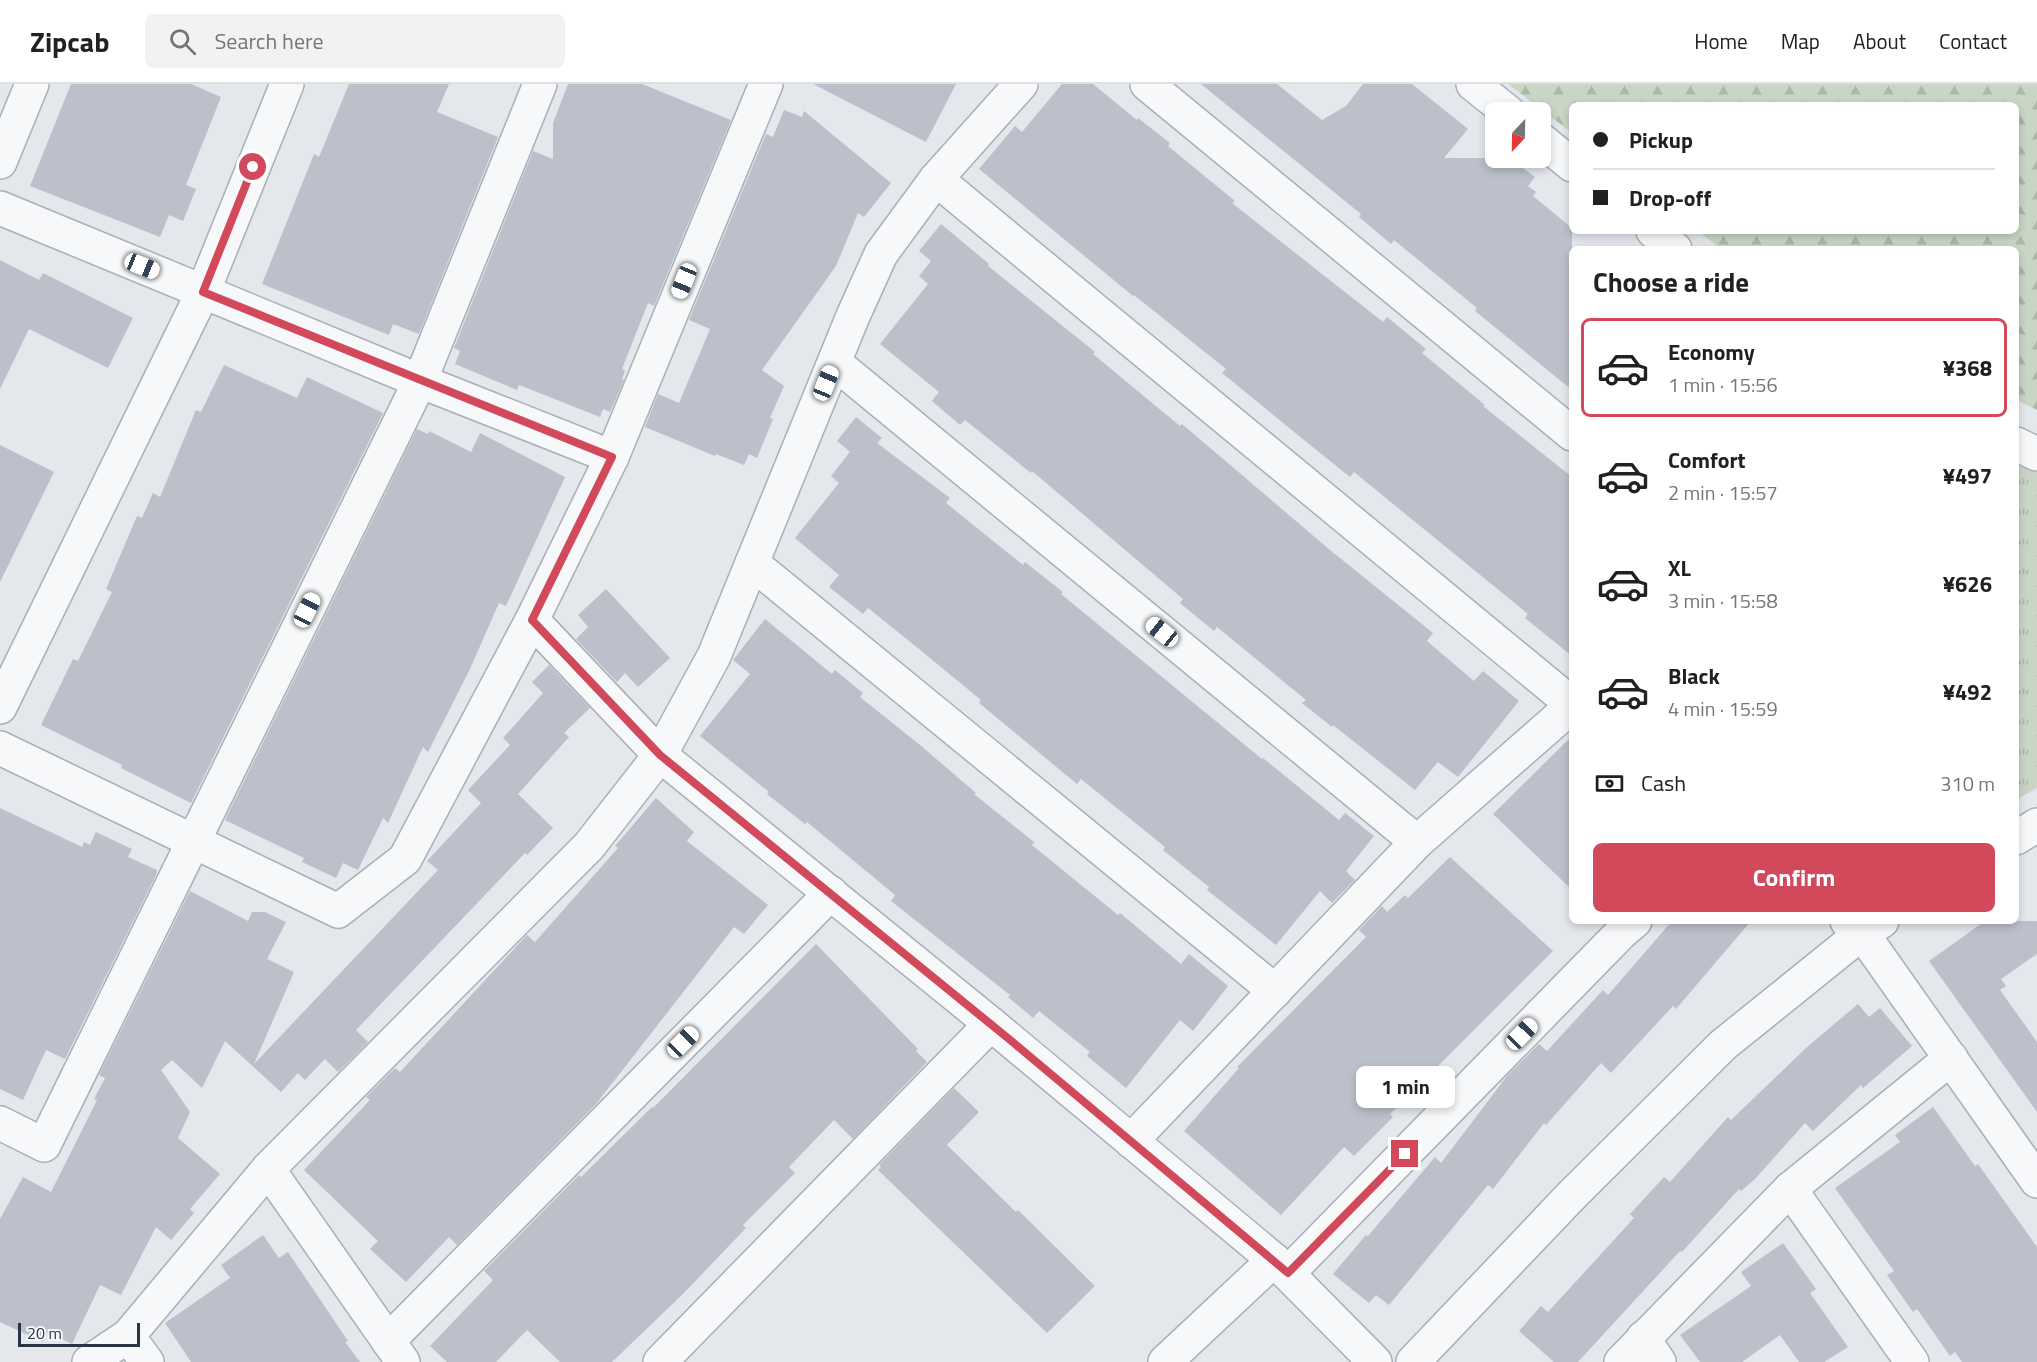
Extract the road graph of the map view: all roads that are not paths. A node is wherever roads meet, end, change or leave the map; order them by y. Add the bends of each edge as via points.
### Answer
1 (32, 84) edge
2 (287, 84) edge
3 (540, 84) edge
4 (766, 84) edge
5 (1021, 84) edge
6 (1147, 84) edge
7 (1473, 84) edge
8 (1496, 102) edge
9 (1551, 148) edge
10 (0, 162) edge
11 (1569, 163) edge
12 (936, 179) junction
13 (0, 208) edge
14 (1657, 234) edge
15 (1671, 246) edge
16 (203, 292) junction
17 (835, 363) junction
18 (420, 381) junction
19 (1569, 432) edge
20 (2019, 445) edge
21 (2037, 454) edge
22 (612, 457) junction
23 (752, 563) junction
24 (532, 620) junction
25 (1569, 703) edge
26 (0, 707) edge
27 (1569, 708) edge
28 (0, 748) edge
29 (660, 755) junction
30 (2037, 825) edge
31 (2019, 836) edge
32 (194, 840) junction
33 (1417, 842) junction
34 (831, 893) junction
35 (1631, 924) edge
36 (1864, 925) edge
37 (1275, 990) junction
38 (991, 1024) junction
39 (1951, 1058) junction
40 (0, 1124) edge
41 (1131, 1141) junction
42 (268, 1169) junction
43 (2037, 1181) edge
44 (1790, 1189) junction
45 (1281, 1266) junction
46 (137, 1349) edge
47 (1651, 1350) edge
48 (395, 1352) edge
49 (89, 1362) edge
50 (660, 1362) edge
51 (1165, 1362) edge
52 (1375, 1362) edge
53 (1413, 1362) edge
54 (1621, 1362) edge
55 (1912, 1362) edge

1 - 10 street
2 - 16 street
3 - 18 street
4 - 22 street
5 - 12 street
6 - 19 street
7 - 8 street
9 - 11 street
12 - 17 street via 881,255
12 - 25 street
13 - 16 street
14 - 15 street
16 - 18 street
16 - 26 street
17 - 23 street
17 - 33 street
18 - 22 street
18 - 32 street
20 - 21 street
22 - 24 street
23 - 29 street via 714,656
23 - 37 street
24 - 29 street
24 - 32 street via 405,860 338,911
27 - 33 street
28 - 32 street
29 - 34 street
29 - 42 street via 589,846
30 - 31 street
32 - 40 street via 44,1145
33 - 37 street
34 - 38 street
34 - 48 street
35 - 45 street
36 - 39 street
36 - 53 street via 1723,1045
37 - 41 street
38 - 41 street
38 - 50 street
39 - 43 street
39 - 44 street
41 - 45 street
42 - 46 street
42 - 48 street
44 - 47 street
44 - 55 street
45 - 51 street
45 - 52 street
46 - 49 street
47 - 54 street

